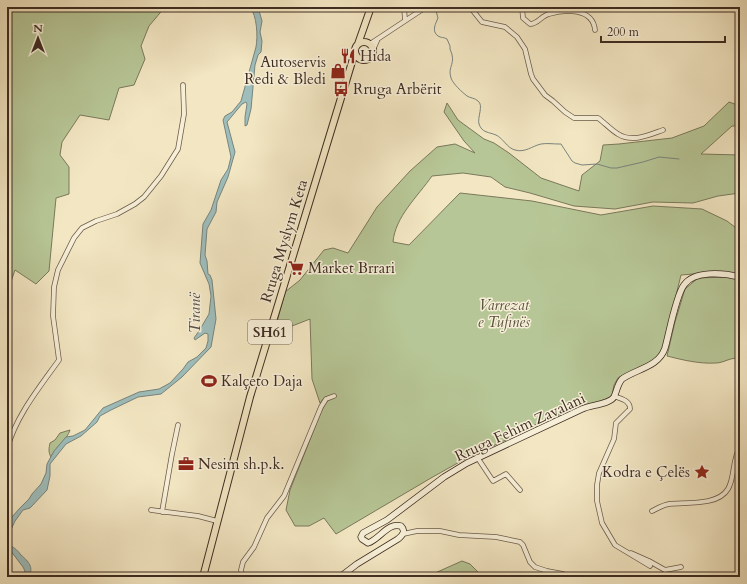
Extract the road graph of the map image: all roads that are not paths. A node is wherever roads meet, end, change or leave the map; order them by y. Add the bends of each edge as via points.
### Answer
1 (371, 7) edge
2 (404, 7) edge
3 (426, 7) edge
4 (470, 7) edge
5 (522, 7) edge
6 (368, 14) junction
7 (405, 20) junction
8 (595, 30) dead end
9 (358, 44) junction
10 (371, 46) junction
11 (355, 52) junction
12 (363, 60) junction
13 (351, 68) junction
14 (183, 85) dead end
15 (663, 130) dead end
16 (740, 276) edge
17 (334, 396) dead end
18 (614, 396) junction
19 (178, 425) dead end
20 (740, 447) edge
21 (7, 450) edge
22 (477, 457) junction
23 (520, 490) dead end
24 (151, 510) dead end
25 (652, 511) dead end
26 (162, 512) junction
27 (217, 521) junction
28 (403, 534) junction
29 (620, 549) junction
30 (650, 566) dead end
31 (681, 567) dead end
32 (203, 577) edge
33 (243, 577) edge
34 (340, 577) edge
35 (571, 577) edge

1 - 6 main road, SH61
2 - 7 street
3 - 7 street
4 - 15 street via 482,22 505,27 517,37 525,49 530,74 544,95 570,116 580,119 598,118 617,134 629,138 639,138
5 - 8 street via 523,18 530,24 549,14 571,11 587,16
6 - 9 main road, SH61
6 - 10 main road, SH61 via 366,31
7 - 10 street
9 - 10 main road via 364,42
9 - 11 main road, SH61
10 - 12 main road via 370,57
11 - 12 main road
11 - 13 main road, Rruga Myslym Keta / SH61
12 - 13 main road
13 - 27 main road, Rruga Myslym Keta / SH61 via 252,392
14 - 21 street via 184,114 180,141 171,161 152,188 136,204 82,228 58,270 54,287 53,316 59,360 19,419
16 - 18 street via 707,275 687,282 680,292 662,356 622,379
17 - 33 street via 326,399 321,407 284,496 243,562
18 - 22 street, Rruga Fehim Zavalani via 609,402 588,407
18 - 29 street via 628,402 630,409 616,423 614,438 599,473 596,492 602,523 612,543
19 - 26 street
20 - 25 street via 730,484 723,494 711,500 667,504
22 - 23 street via 493,481 506,474
22 - 28 street, Rruga Fehim Zavalani via 363,533 361,537 366,542 371,542 397,525 403,527
24 - 26 street
26 - 27 street
27 - 32 main road, Rruga Myslym Keta / SH61
28 - 34 street
28 - 35 street via 440,531 520,542 535,567
29 - 30 street
29 - 31 street via 665,570

